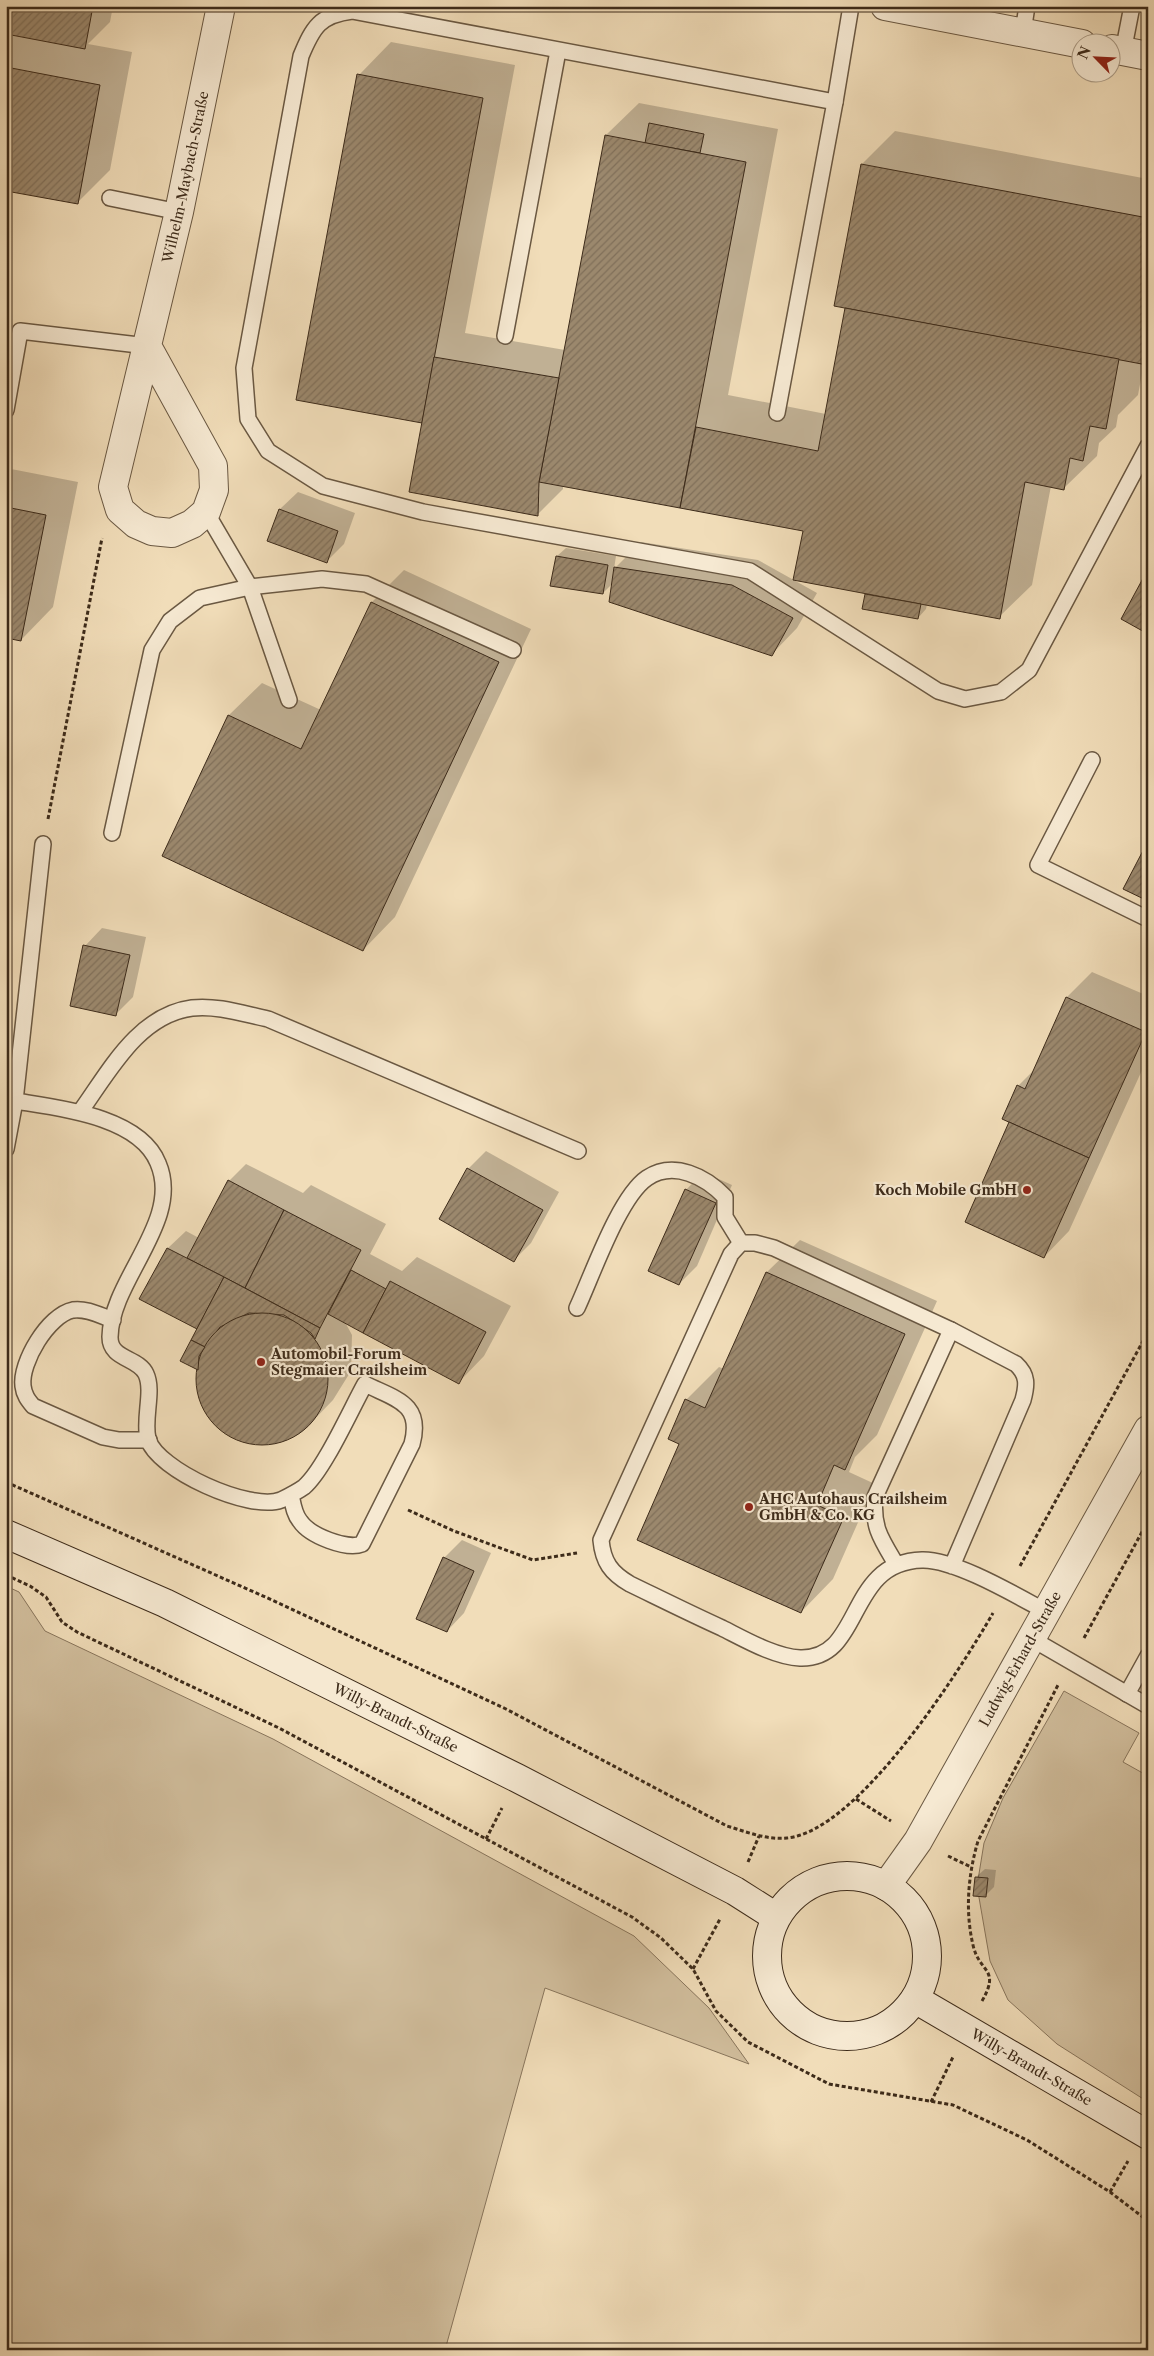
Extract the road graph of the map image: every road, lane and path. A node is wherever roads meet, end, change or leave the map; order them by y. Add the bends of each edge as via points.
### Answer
1 (221, 6) edge
2 (851, 6) edge
3 (885, 6) edge
4 (1132, 6) edge
5 (914, 9) edge
6 (321, 13) edge
7 (1025, 19) edge
8 (1072, 40) edge
9 (558, 50) junction
10 (1127, 52) edge
11 (835, 102) junction
12 (110, 198) dead end
13 (179, 212) junction
14 (504, 336) dead end
15 (147, 346) junction
16 (6, 410) edge
17 (777, 414) dead end
18 (1148, 446) edge
19 (120, 510) junction
20 (206, 512) junction
21 (250, 587) junction
22 (513, 650) dead end
23 (289, 700) dead end
24 (1092, 760) dead end
25 (112, 833) dead end
26 (43, 844) joint
27 (1148, 919) edge
28 (15, 1101) junction
29 (80, 1112) junction
30 (6, 1149) edge
31 (578, 1152) dead end
32 (741, 1243) junction
33 (577, 1308) dead end
34 (113, 1320) junction
35 (951, 1330) junction
36 (1148, 1332) edge
37 (1148, 1430) edge
38 (148, 1440) junction
39 (6, 1482) edge
40 (292, 1495) junction
41 (385, 1500) junction
42 (1148, 1521) edge
43 (6, 1534) edge
44 (602, 1550) junction
45 (896, 1564) junction
46 (952, 1566) junction
47 (6, 1575) edge
48 (1007, 1590) junction
49 (1048, 1612) junction
50 (1032, 1639) junction
51 (1148, 1656) edge
52 (1071, 1661) junction
53 (1127, 1694) junction
54 (1148, 1706) edge
55 (886, 1886) junction
56 (776, 1917) junction
57 (915, 1999) junction
58 (967, 2028) junction
59 (931, 2102) junction
60 (1148, 2135) edge
61 (1148, 2221) edge

1 - 13 main road, Wilhelm-Maybach-Straße
2 - 11 lane
3 - 5 main road
4 - 10 lane
5 - 7 main road
6 - 9 lane via 352,11
6 - 18 lane via 301,56 244,368 248,419 268,452 324,486 423,512 750,571 938,691 965,699 1001,692 1029,670
7 - 8 main road
9 - 11 lane
9 - 14 lane
11 - 17 lane
12 - 13 lane
13 - 15 main road, Wilhelm-Maybach-Straße
15 - 16 lane via 20,331
15 - 19 main road, Wilhelm-Maybach-Straße via 113,487
15 - 20 main road via 212,466 214,490
19 - 20 main road via 136,524 152,531 172,533 192,524
19 - 26 path via 103,532
20 - 21 lane
21 - 22 lane via 322,579 366,584
21 - 23 lane
21 - 25 lane via 200,598 170,621 152,650
24 - 27 lane via 1038,866
26 - 28 lane
28 - 29 lane
28 - 30 lane
29 - 31 lane via 134,1038 161,1018 192,1008 229,1010 268,1019
29 - 34 lane via 111,1122 145,1144 158,1163 163,1187 159,1217 123,1287
32 - 33 lane via 725,1217 725,1197 712,1184 690,1173 668,1170 647,1178 626,1202
32 - 35 lane via 774,1248
32 - 44 lane via 731,1254 602,1540
34 - 38 lane via 110,1338 114,1350 138,1365 148,1381
34 - 38 lane via 88,1311 73,1310 56,1318 41,1334 24,1372 26,1396 33,1406 103,1437
35 - 45 lane via 875,1497 873,1515 878,1534
35 - 46 lane via 1016,1364 1024,1372 1027,1385
36 - 48 path
37 - 49 main road, Ludwig-Erhard-Straße
38 - 40 lane via 156,1453 189,1477 220,1492 257,1503 275,1502
39 - 48 path via 506,1708 727,1826 765,1838 788,1838 812,1830 856,1799 900,1750 964,1664
40 - 41 lane via 300,1522 342,1546 354,1548 368,1537
40 - 41 lane via 317,1473 364,1384 399,1400 408,1408 416,1427 412,1444
41 - 44 path via 454,1531 533,1560
42 - 52 path
43 - 56 main road, Willy-Brandt-Straße via 165,1603 526,1783 735,1891
44 - 45 lane via 607,1566 630,1584 764,1648 800,1658 818,1655 834,1646 872,1581
45 - 46 lane via 923,1560
46 - 48 lane
47 - 59 path via 46,1597 62,1622 76,1632 278,1728 632,1917 661,1938 693,1970 716,2011 742,2036 784,2062 829,2084
48 - 49 lane
49 - 50 main road, Ludwig-Erhard-Straße
50 - 52 lane
50 - 55 main road, Ludwig-Erhard-Straße via 918,1841
51 - 53 lane
52 - 53 lane
52 - 58 path via 978,1841 972,1861 968,1891 973,1947 990,1977 991,1986
53 - 54 lane
55 - 56 main road via 863,1877 838,1876 813,1883 792,1897
55 - 57 main road via 907,1902 921,1924 927,1949 924,1975
56 - 57 main road via 768,1943 768,1970 777,1996 794,2017 818,2031 845,2036 872,2032 896,2020
57 - 58 main road, Willy-Brandt-Straße
58 - 59 path
58 - 60 main road, Willy-Brandt-Straße
59 - 61 path via 953,2105 1027,2140 1110,2192

